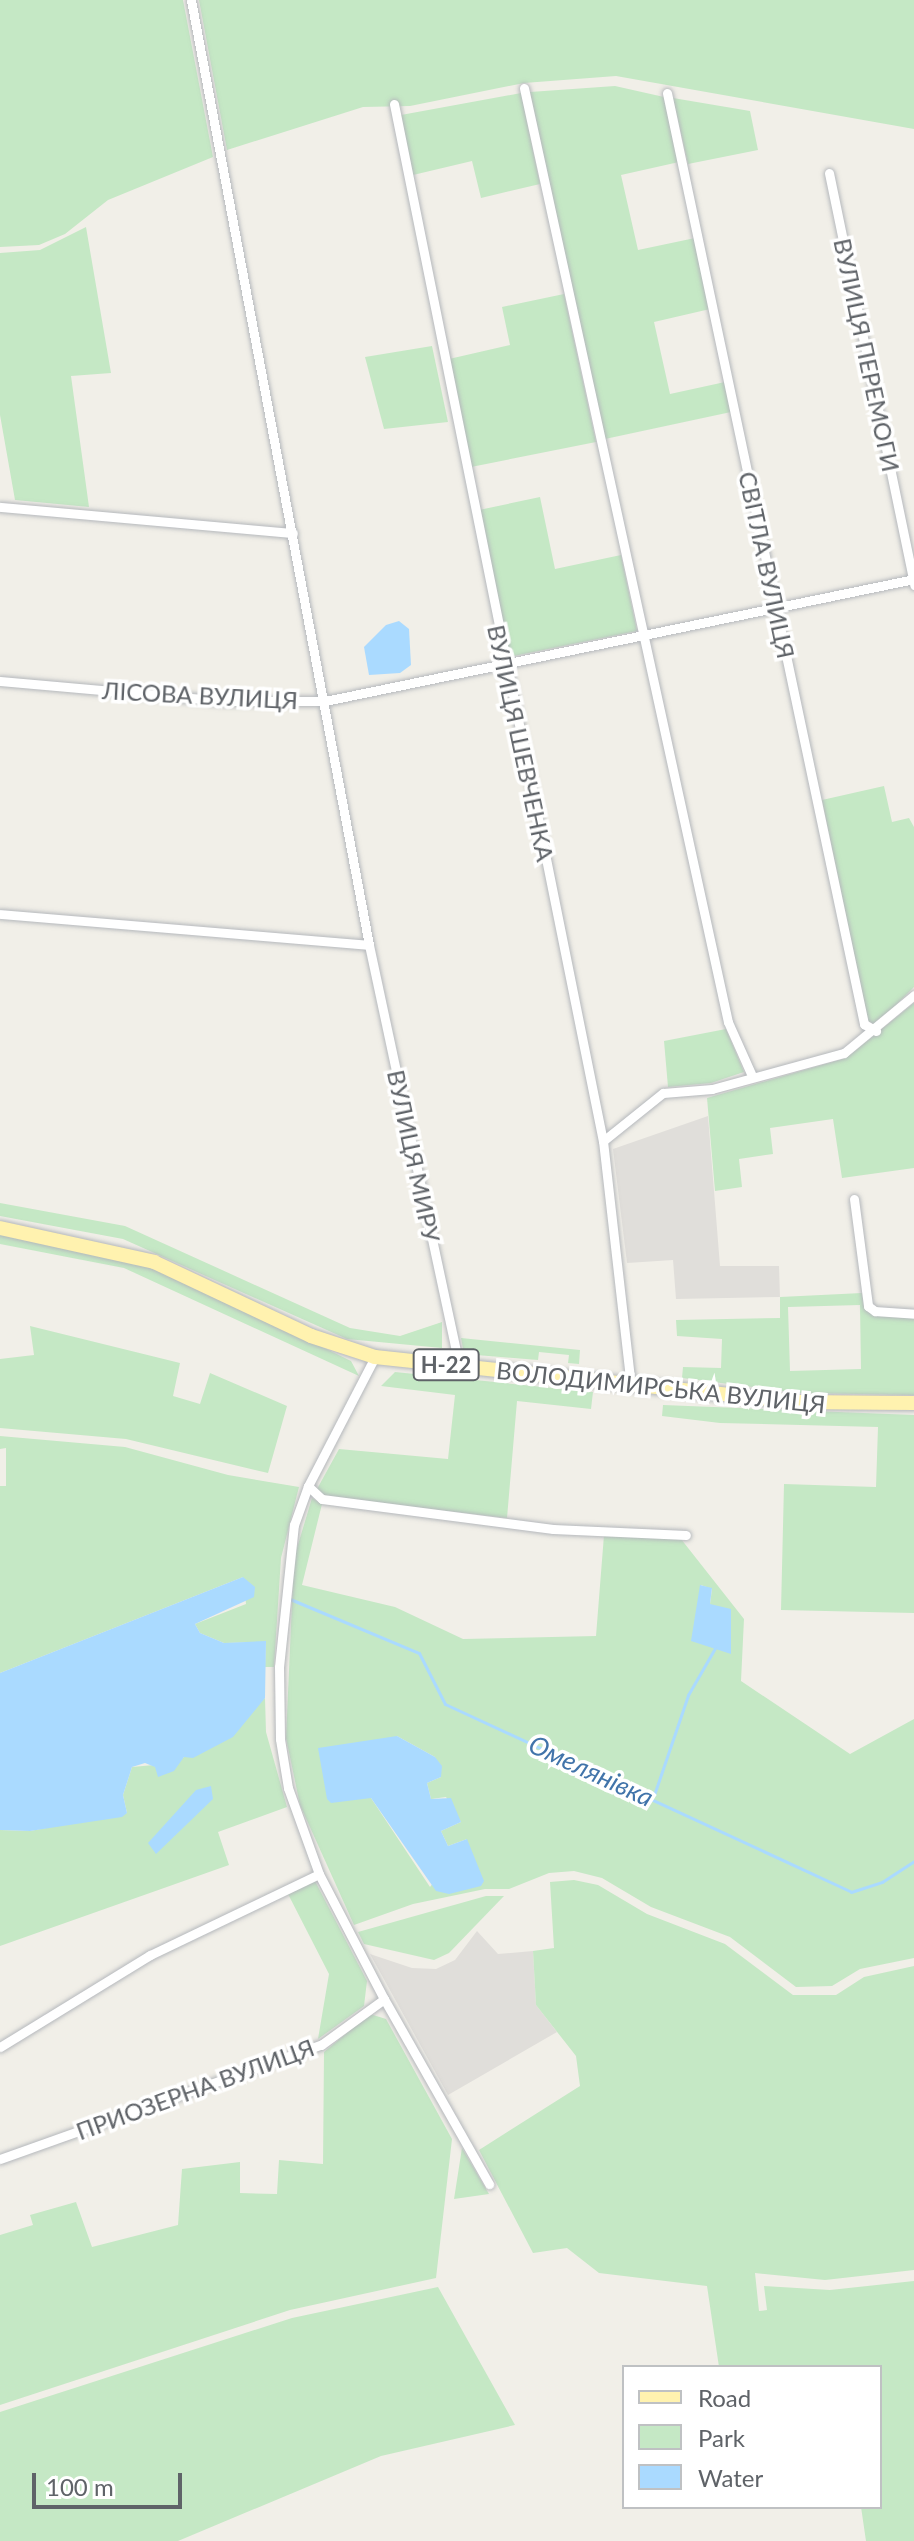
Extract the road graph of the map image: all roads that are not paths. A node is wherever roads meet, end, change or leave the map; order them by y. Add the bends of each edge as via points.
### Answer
1 (191, 0) edge
2 (524, 88) dead end
3 (667, 93) dead end
4 (394, 104) dead end
5 (829, 173) dead end
6 (0, 507) edge
7 (293, 533) junction
8 (914, 581) edge
9 (775, 608) junction
10 (643, 635) junction
11 (505, 664) junction
12 (0, 681) edge
13 (325, 701) junction
14 (0, 914) edge
15 (369, 945) junction
16 (914, 995) edge
17 (876, 1031) junction
18 (752, 1076) junction
19 (603, 1141) junction
20 (854, 1199) dead end
21 (0, 1228) edge
22 (914, 1314) edge
23 (375, 1357) junction
24 (459, 1366) junction
25 (631, 1385) junction
26 (914, 1403) edge
27 (308, 1486) junction
28 (686, 1535) dead end
29 (319, 1874) junction
30 (384, 1999) junction
31 (0, 2047) edge
32 (0, 2159) edge
33 (489, 2184) dead end

1 - 7 street, ЛІСОВА ВУЛИЦЯ
2 - 10 street
3 - 9 street, СВІТЛА ВУЛИЦЯ
4 - 11 street, ВУЛИЦЯ ШЕВЧЕНКА
5 - 8 street, ВУЛИЦЯ ПЕРЕМОГИ
6 - 7 street
7 - 13 street, ЛІСОВА ВУЛИЦЯ
8 - 9 street
9 - 10 street
9 - 17 street, СВІТЛА ВУЛИЦЯ via 864,1024
10 - 11 street
10 - 18 street via 728,1022
11 - 13 street
11 - 19 street, ВУЛИЦЯ ШЕВЧЕНКА
12 - 13 street, ЛІСОВА ВУЛИЦЯ via 222,701
13 - 15 street, ВУЛИЦЯ МИРУ
14 - 15 street
15 - 24 street, ВУЛИЦЯ МИРУ
16 - 17 street
17 - 18 street via 844,1053
18 - 19 street via 712,1089 663,1093
19 - 25 street, ВУЛИЦЯ ШЕВЧЕНКА
20 - 22 street via 868,1306
21 - 23 main road, ВОЛОДИМИРСЬКА ВУЛИЦЯ / Н-22 via 143,1259 311,1336
23 - 24 main road, ВОЛОДИМИРСЬКА ВУЛИЦЯ / Н-22
23 - 27 street
24 - 25 main road, ВОЛОДИМИРСЬКА ВУЛИЦЯ / Н-22
25 - 26 main road, ВОЛОДИМИРСЬКА ВУЛИЦЯ / Н-22 via 798,1402
27 - 28 street via 322,1499 553,1529
27 - 29 street via 288,1558 280,1739 288,1788
29 - 30 street
29 - 31 street via 150,1955
30 - 32 street, ПРИОЗЕРНА ВУЛИЦЯ via 321,2045
30 - 33 street

